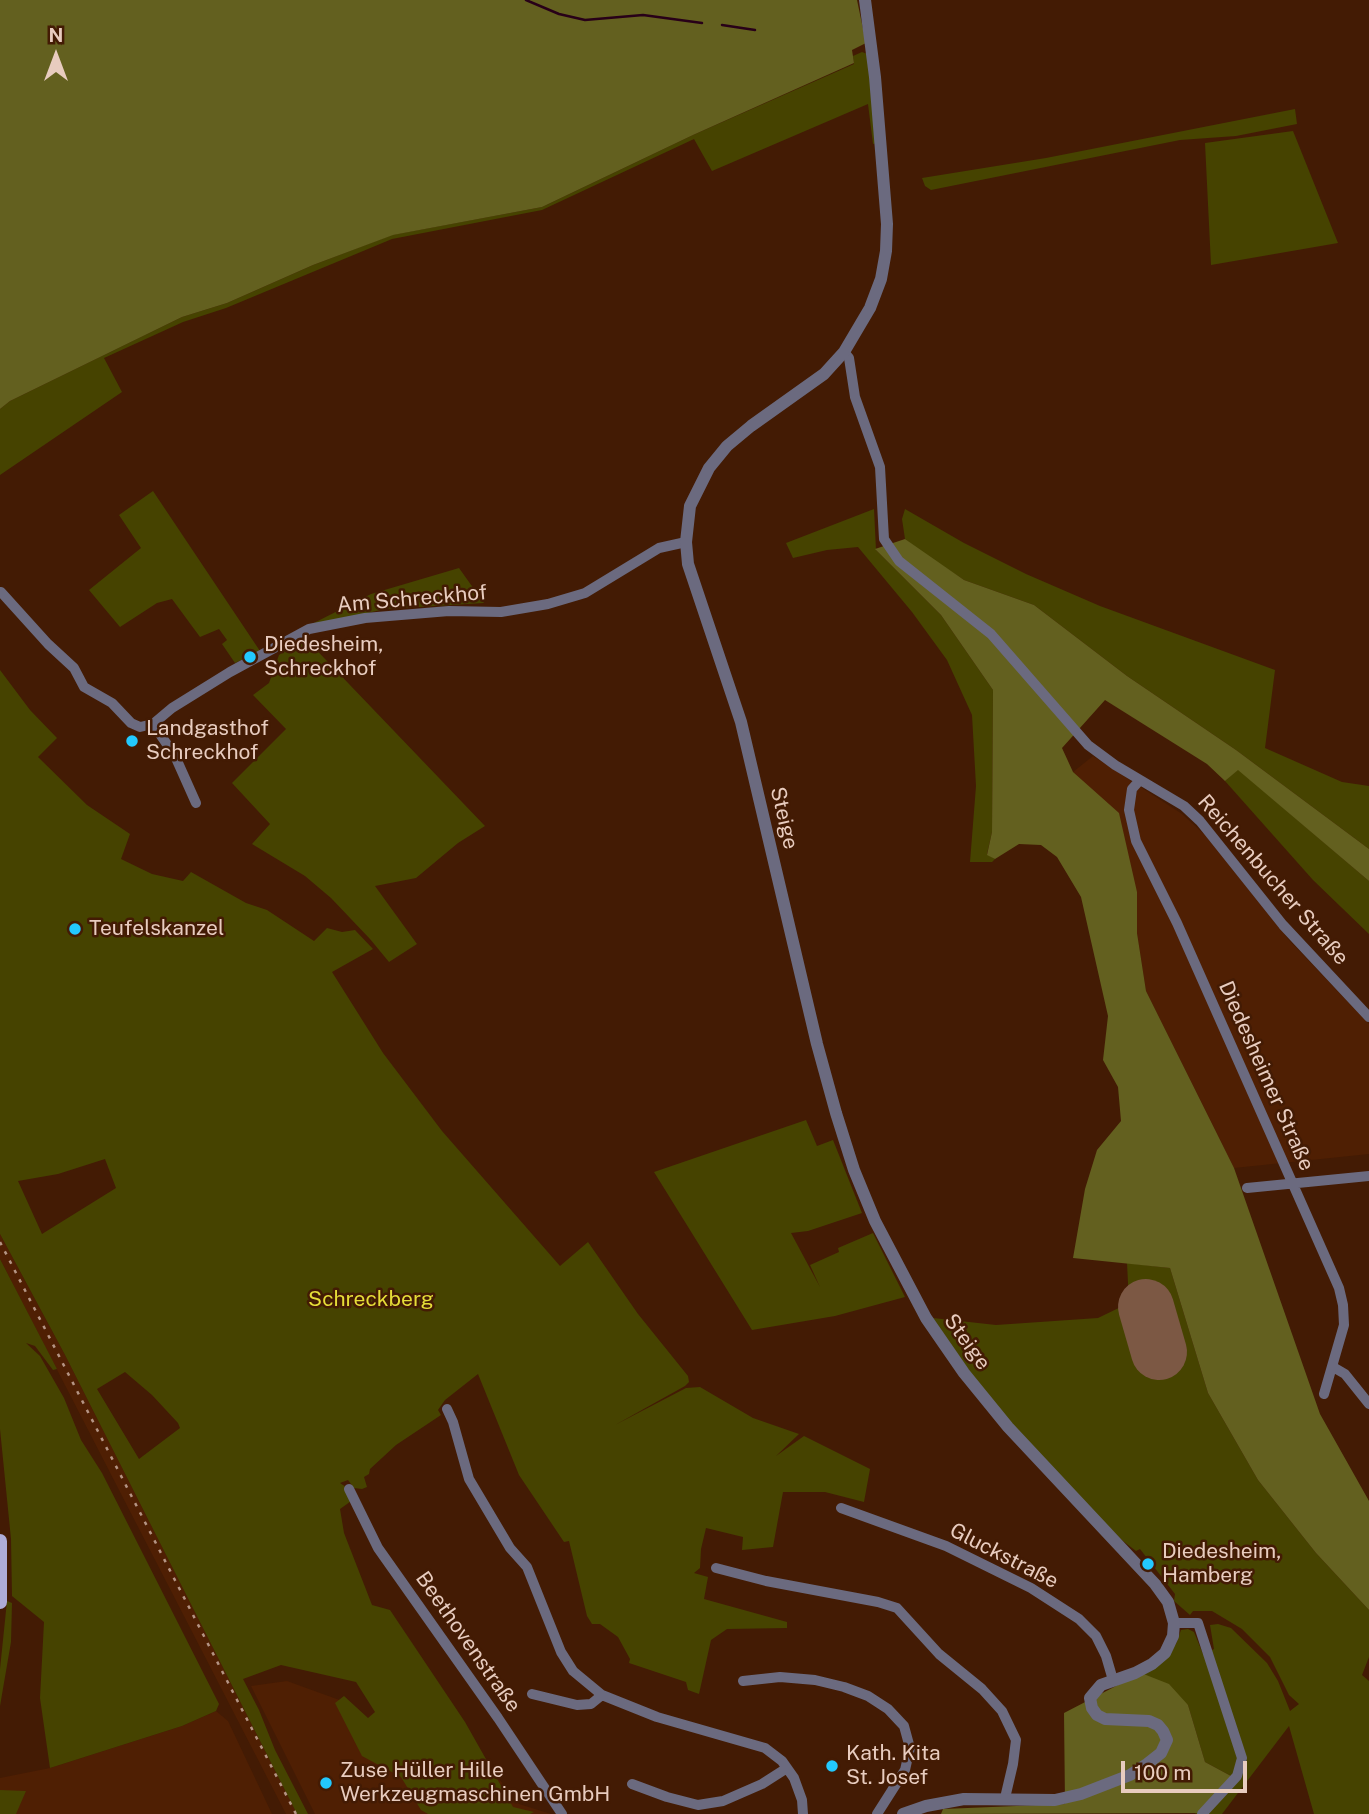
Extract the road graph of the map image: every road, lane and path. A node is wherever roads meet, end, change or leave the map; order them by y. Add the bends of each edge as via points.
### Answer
1 (864, 0) edge
2 (845, 352) junction
3 (686, 542) junction
4 (1, 592) edge
5 (153, 724) junction
6 (1140, 780) junction
7 (196, 803) dead end
8 (1369, 1017) edge
9 (1369, 1176) edge
10 (1293, 1184) junction
11 (1247, 1188) dead end
12 (1333, 1367) junction
13 (1324, 1394) dead end
14 (1369, 1404) edge
15 (446, 1409) dead end
16 (349, 1489) dead end
17 (841, 1508) dead end
18 (0, 1541) edge
19 (716, 1568) dead end
20 (0, 1602) edge
21 (1174, 1623) junction
22 (1113, 1680) junction
23 (743, 1681) dead end
24 (533, 1694) dead end
25 (602, 1695) junction
26 (786, 1768) junction
27 (632, 1784) dead end
28 (1005, 1798) junction
29 (925, 1810) edge
30 (562, 1814) edge
31 (803, 1814) edge
32 (877, 1814) edge
33 (903, 1814) edge
34 (1202, 1814) edge

1 - 2 street, Steige via 880,123 886,251 870,309
2 - 3 street, Steige via 824,374 721,453 690,506
2 - 6 street, Reichenbucher Straße via 855,397 880,467 884,539 899,561 991,634 1088,745
3 - 5 street, Am Schreckhof via 659,548 585,593 548,604 501,612 365,618 309,629 218,679
3 - 21 street, Steige via 693,582 741,722 817,1044 875,1220 926,1318 964,1373 1008,1427 1155,1584 1168,1602
4 - 5 street via 74,668 84,687 112,703 135,726
5 - 7 street via 175,756
6 - 8 street, Reichenbucher Straße via 1200,821 1283,925
6 - 10 street, Diedesheimer Straße via 1132,789 1129,810 1136,841
9 - 10 street
10 - 11 street
10 - 12 street, Diedesheimer Straße via 1341,1297 1344,1325
12 - 13 street, Diedesheimer Straße
12 - 14 street via 1345,1374
15 - 25 street via 469,1479 510,1548 527,1567 561,1652 573,1671
16 - 30 street, Beethovenstraße via 378,1548
17 - 22 street, Gluckstraße via 946,1546 1031,1588 1079,1619 1096,1636
18 - 20 main road
19 - 28 street via 897,1608 1002,1711 1016,1740
21 - 22 street via 1165,1653 1135,1673
21 - 34 street via 1198,1623 1242,1758 1237,1776
22 - 28 street via 1093,1694 1092,1708 1105,1718 1158,1725 1167,1740 1161,1754 1130,1775 1081,1794 1055,1800
23 - 32 street via 815,1680 856,1691 888,1709 904,1726 910,1748 905,1770
24 - 25 street via 577,1705 591,1704
25 - 26 street via 680,1725 765,1748
26 - 27 street via 723,1801 698,1805
26 - 31 street via 794,1778
28 - 29 street via 964,1799
29 - 33 street

